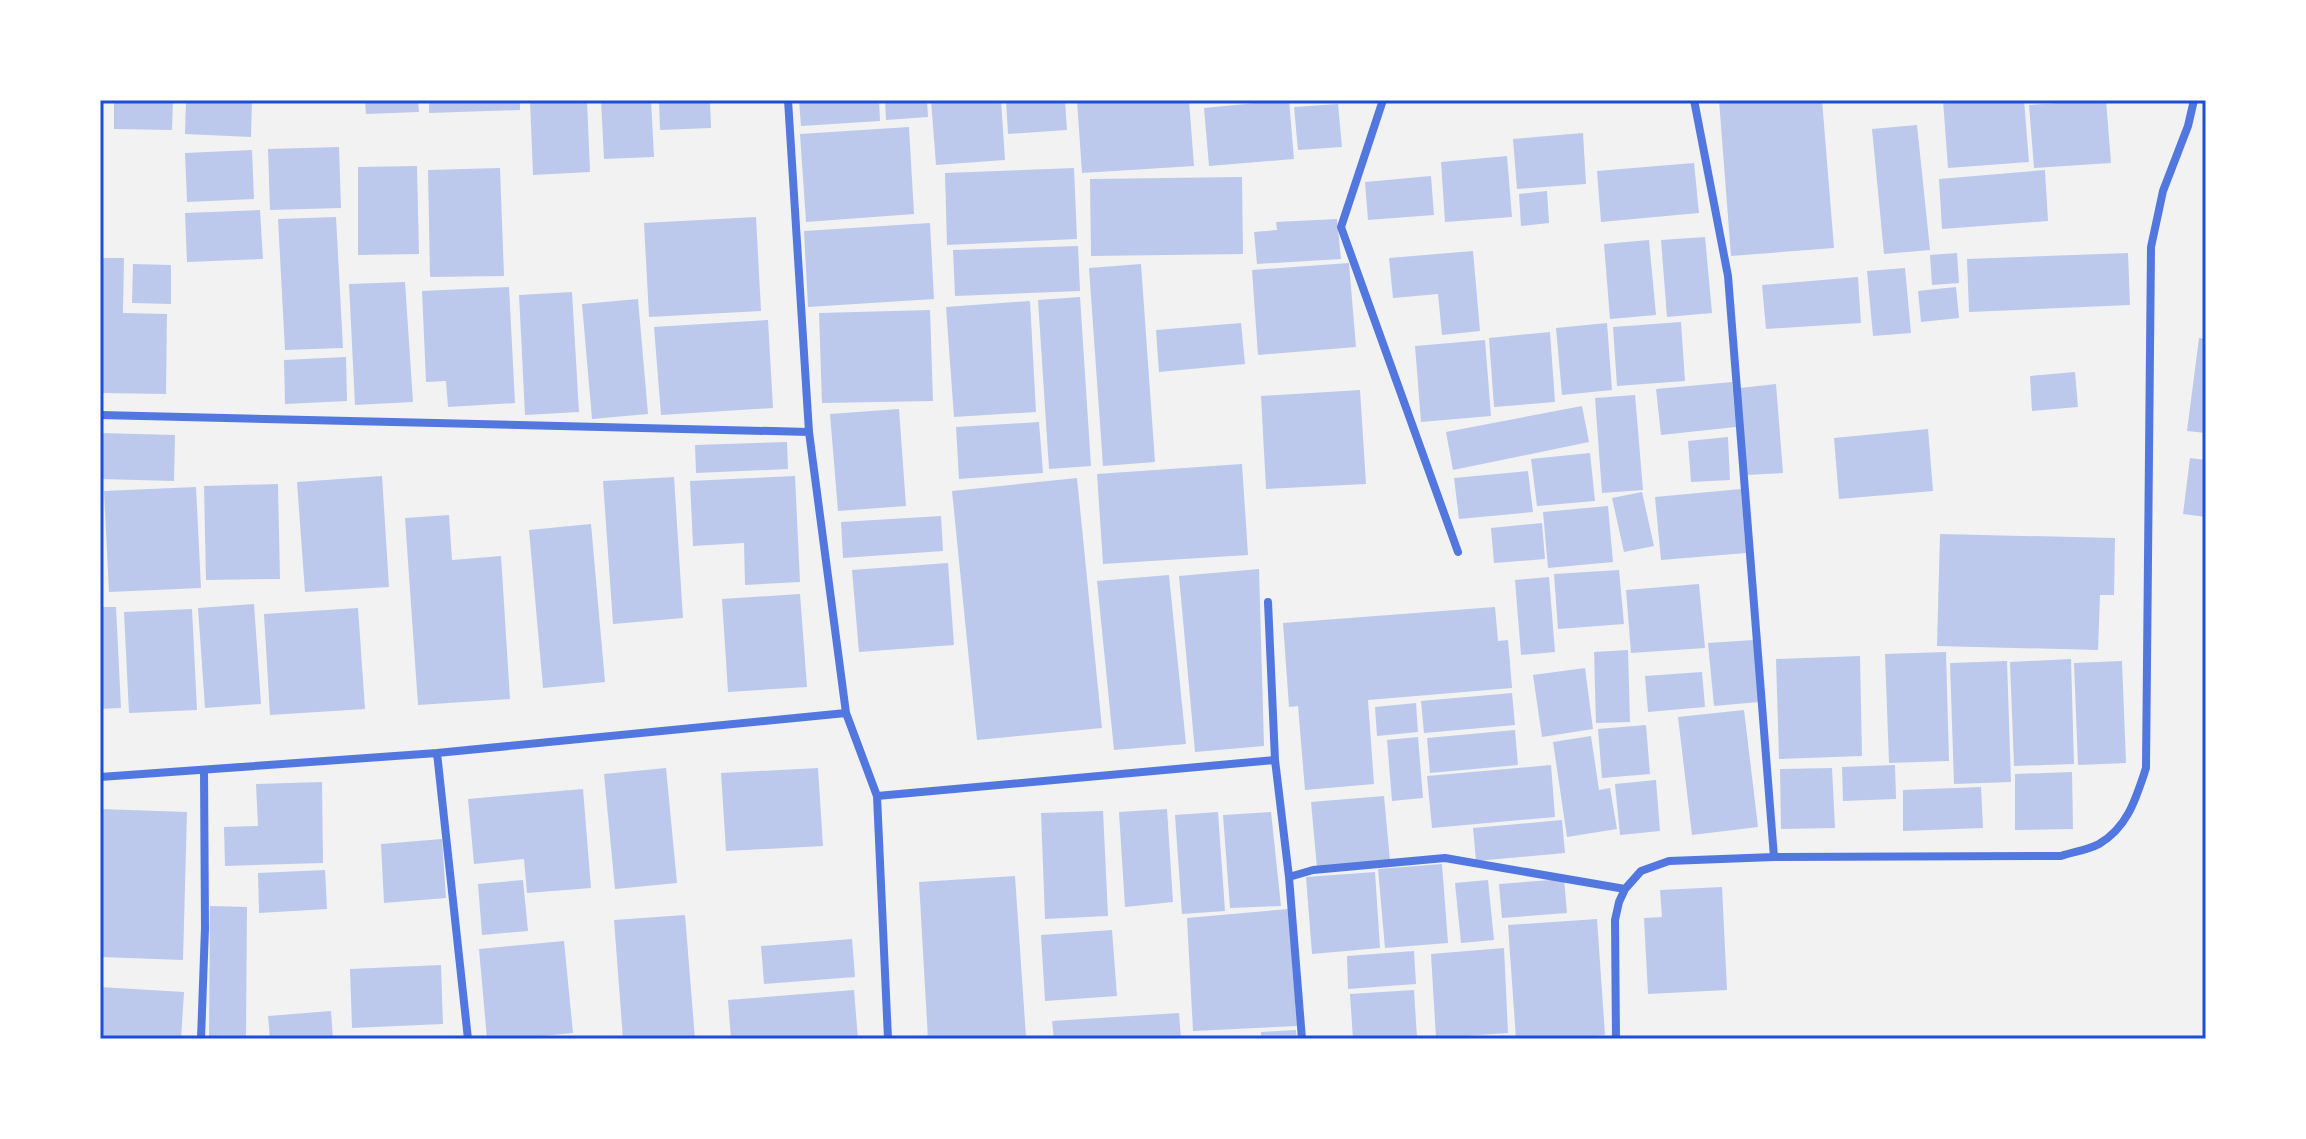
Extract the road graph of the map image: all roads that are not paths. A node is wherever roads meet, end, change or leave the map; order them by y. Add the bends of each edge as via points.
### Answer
1 (788, 100) edge
2 (1383, 100) edge
3 (1694, 100) edge
4 (2194, 100) edge
5 (100, 415) edge
6 (809, 432) junction
7 (1458, 552) dead end
8 (1268, 602) dead end
9 (846, 713) junction
10 (437, 753) junction
11 (1275, 760) junction
12 (204, 770) junction
13 (100, 777) edge
14 (877, 796) junction
15 (1774, 857) junction
16 (1289, 877) junction
17 (1625, 889) junction
18 (201, 1039) edge
19 (468, 1039) edge
20 (888, 1039) edge
21 (1302, 1039) edge
22 (1616, 1039) edge

1 - 6 street
2 - 7 street via 1341,227
3 - 15 street via 1728,276
4 - 15 street via 2163,191 2151,247 2146,768 2123,824 2098,844 2061,856
5 - 6 street
6 - 9 street
8 - 11 street
9 - 10 street
9 - 14 street
10 - 12 street
10 - 19 street
11 - 14 street
11 - 16 street
12 - 13 street
12 - 18 street
14 - 20 street
15 - 17 street via 1669,861 1641,871
16 - 17 street via 1313,870 1445,858
16 - 21 street
17 - 22 street via 1615,920

